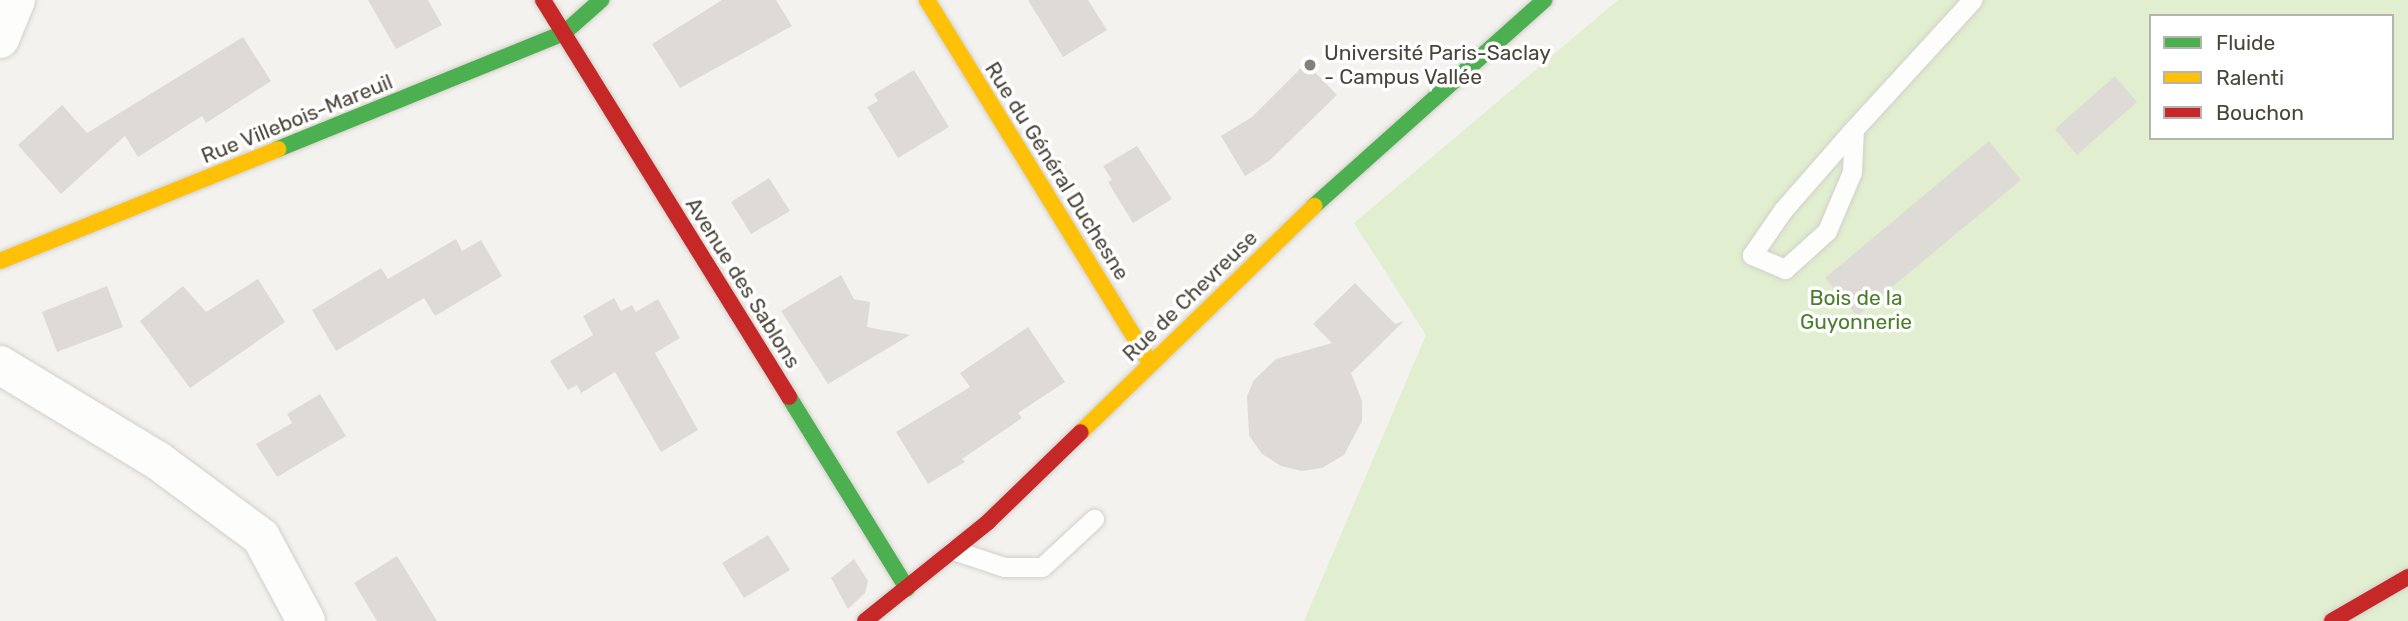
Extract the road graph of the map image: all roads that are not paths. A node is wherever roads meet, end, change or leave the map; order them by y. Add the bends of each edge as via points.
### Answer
1 (16, 0) edge
2 (543, 0) edge
3 (601, 0) edge
4 (927, 0) edge
5 (1544, 0) edge
6 (1972, 0) edge
7 (564, 33) junction
8 (0, 38) edge
9 (1854, 129) junction
10 (0, 261) edge
11 (1151, 364) junction
12 (0, 365) edge
13 (1094, 519) dead end
14 (953, 550) junction
15 (2408, 577) edge
16 (907, 588) junction
17 (306, 621) edge
18 (864, 621) edge
19 (2332, 621) edge

1 - 8 street
2 - 7 street, Avenue des Sablons
3 - 7 street, Rue Villebois-Mareuil
4 - 11 street, Rue du Général Duchesne
5 - 11 street, Rue de Chevreuse via 1364,157
6 - 9 lane
7 - 10 street, Rue Villebois-Mareuil
7 - 16 street, Avenue des Sablons
9 - 9 lane via 1783,211 1752,255 1785,269 1827,231 1852,172
11 - 14 street, Rue de Chevreuse via 988,522
12 - 17 street via 157,460 261,537
13 - 14 lane via 1042,567 1003,567
14 - 16 street, Rue de Chevreuse
15 - 19 street
16 - 18 street, Rue de Chevreuse

